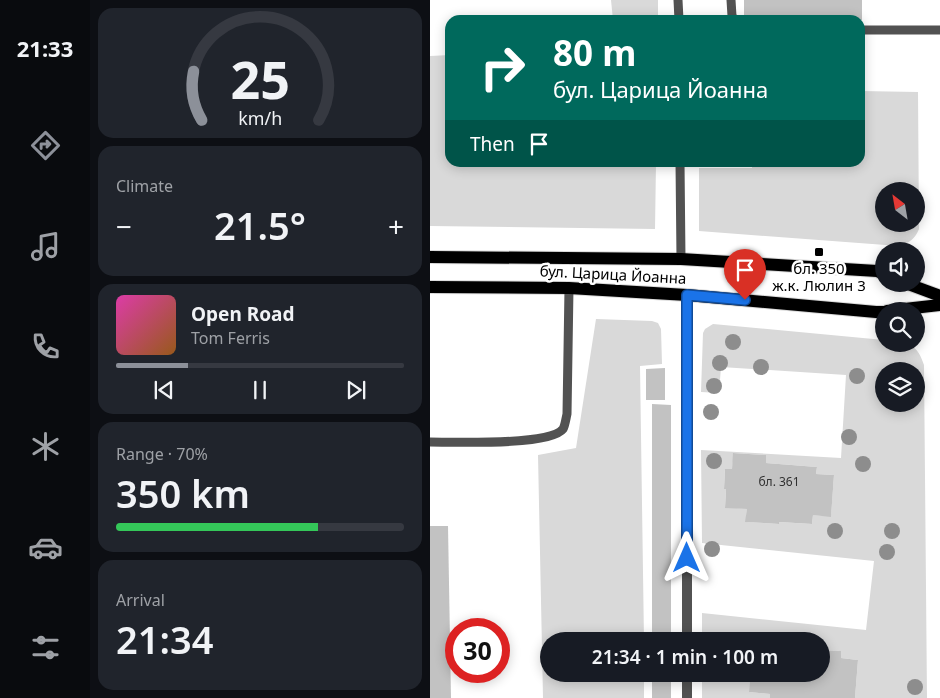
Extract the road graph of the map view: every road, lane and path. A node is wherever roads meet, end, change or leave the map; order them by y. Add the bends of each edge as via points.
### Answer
1 (678, 0) edge
2 (732, 0) edge
3 (678, 15) edge
4 (732, 15) edge
5 (865, 30) edge
6 (940, 30) edge
7 (680, 167) edge
8 (430, 257) edge
9 (681, 259) junction
10 (875, 271) edge
11 (430, 287) edge
12 (569, 288) junction
13 (925, 290) edge
14 (687, 295) junction
15 (940, 296) edge
16 (940, 305) edge
17 (925, 307) edge
18 (875, 312) edge
19 (430, 442) edge
20 (687, 632) edge
21 (688, 682) edge
22 (688, 698) edge

1 - 3 lane
2 - 4 lane
5 - 6 lane
7 - 9 lane
8 - 9 main road, бул. Царица Йоанна
9 - 10 main road, бул. Царица Йоанна
11 - 12 main road, бул. Царица Йоанна
12 - 14 main road, бул. Царица Йоанна
12 - 19 lane via 567,414 563,428 540,438
13 - 15 main road
14 - 18 main road, бул. Царица Йоанна
14 - 20 street
16 - 17 main road, бул. Царица Йоанна
21 - 22 street

